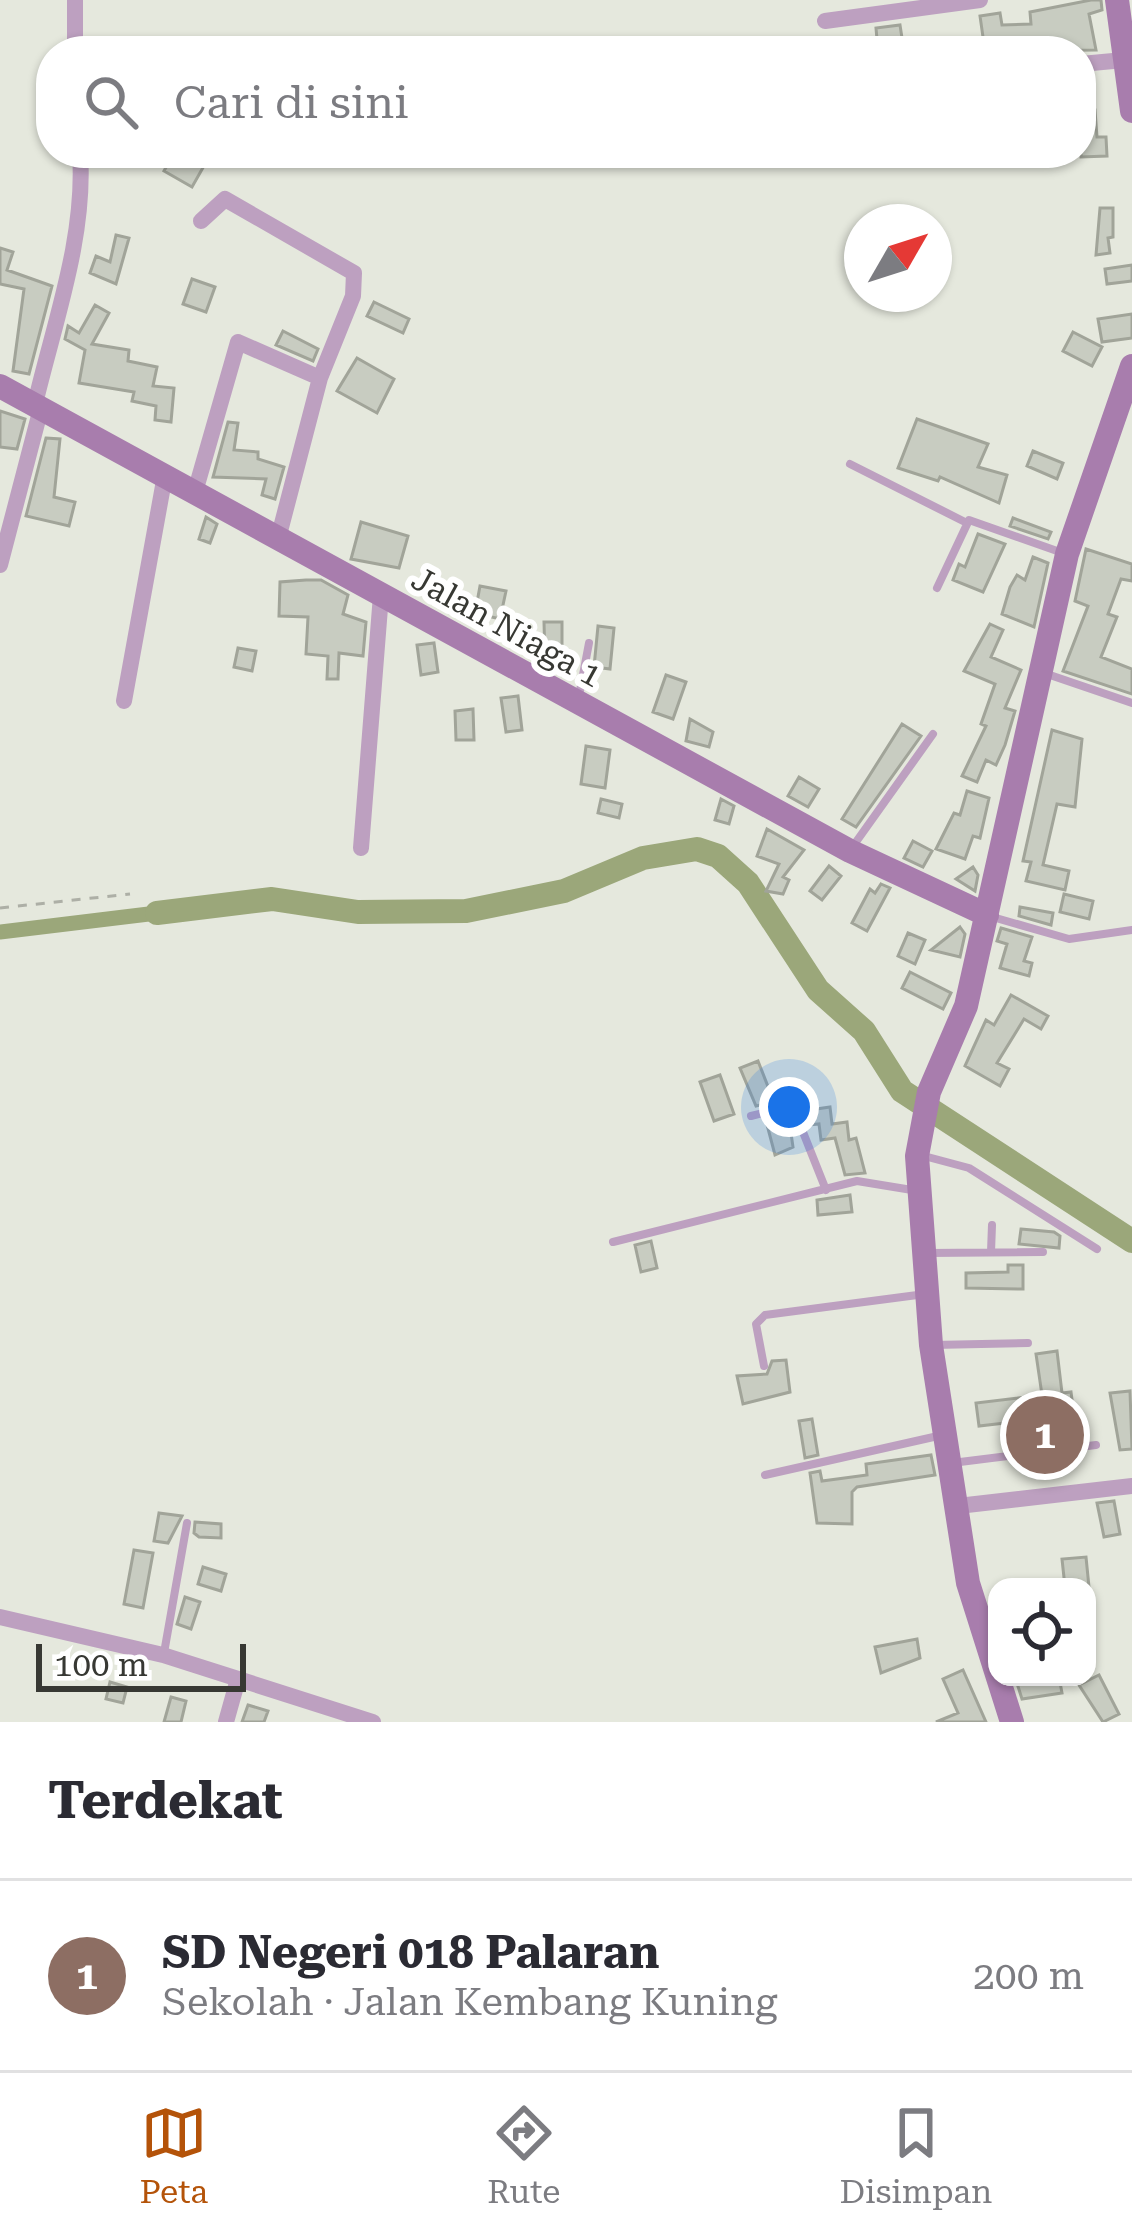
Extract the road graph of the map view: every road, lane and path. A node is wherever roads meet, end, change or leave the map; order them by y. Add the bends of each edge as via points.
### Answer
1 (75, 0) edge
2 (980, 0) edge
3 (1118, 0) edge
4 (825, 21) dead end
5 (75, 36) edge
6 (1124, 60) junction
7 (1096, 63) edge
8 (1132, 111) edge
9 (81, 168) edge
10 (201, 221) dead end
11 (1132, 366) edge
12 (320, 378) junction
13 (0, 386) edge
14 (38, 406) junction
15 (850, 464) dead end
16 (165, 475) junction
17 (195, 492) junction
18 (965, 522) junction
19 (278, 538) junction
20 (1067, 554) junction
21 (0, 565) edge
22 (937, 588) dead end
23 (381, 595) junction
24 (590, 643) dead end
25 (1037, 671) junction
26 (124, 701) dead end
27 (578, 704) junction
28 (1132, 704) edge
29 (933, 734) dead end
30 (361, 848) dead end
31 (850, 850) junction
32 (130, 894) dead end
33 (0, 908) edge
34 (987, 915) junction
35 (1132, 931) edge
36 (752, 1116) dead end
37 (918, 1146) junction
38 (826, 1190) junction
39 (920, 1190) junction
40 (992, 1225) dead end
41 (613, 1242) dead end
42 (1097, 1249) dead end
43 (992, 1252) junction
44 (1043, 1252) dead end
45 (927, 1253) junction
46 (926, 1294) junction
47 (1028, 1342) dead end
48 (931, 1345) junction
49 (764, 1366) dead end
50 (946, 1434) junction
51 (1096, 1445) dead end
52 (950, 1463) junction
53 (765, 1475) dead end
54 (1132, 1486) edge
55 (958, 1506) junction
56 (187, 1523) dead end
57 (0, 1617) edge
58 (164, 1655) junction
59 (238, 1679) junction
60 (226, 1722) edge
61 (373, 1722) edge
62 (1012, 1722) edge

1 - 5 street
2 - 4 street
3 - 6 street
6 - 7 street
6 - 8 street
9 - 14 street via 76,231
10 - 12 street via 225,199 354,273 353,296
11 - 20 street
12 - 17 street via 238,342
12 - 19 street
13 - 14 street, Jalan Niaga 1
14 - 16 street, Jalan Niaga 1
14 - 21 street
15 - 18 lane
16 - 17 street, Jalan Niaga 1
16 - 26 street
17 - 19 street, Jalan Niaga 1
18 - 20 lane
18 - 22 lane
19 - 23 street, Jalan Niaga 1
20 - 25 street
23 - 27 street, Jalan Niaga 1
23 - 30 street
24 - 27 lane
25 - 28 lane
25 - 34 street
27 - 31 street, Jalan Niaga 1
29 - 31 lane
31 - 34 street, Jalan Niaga 1
32 - 33 path
34 - 35 lane via 1069,939
34 - 37 street
36 - 38 lane via 795,1112
37 - 39 street
37 - 42 lane via 969,1168
38 - 39 lane via 866,1180
38 - 41 lane
39 - 45 street
40 - 43 lane
43 - 44 lane
43 - 45 lane
45 - 46 street
46 - 48 street
46 - 49 lane via 765,1315 755,1324
47 - 48 lane
48 - 50 street
50 - 52 street
50 - 53 lane
51 - 52 lane
52 - 55 street
54 - 55 street
55 - 62 street via 974,1611
56 - 58 lane
57 - 58 street
58 - 59 street
59 - 60 street
59 - 61 street

